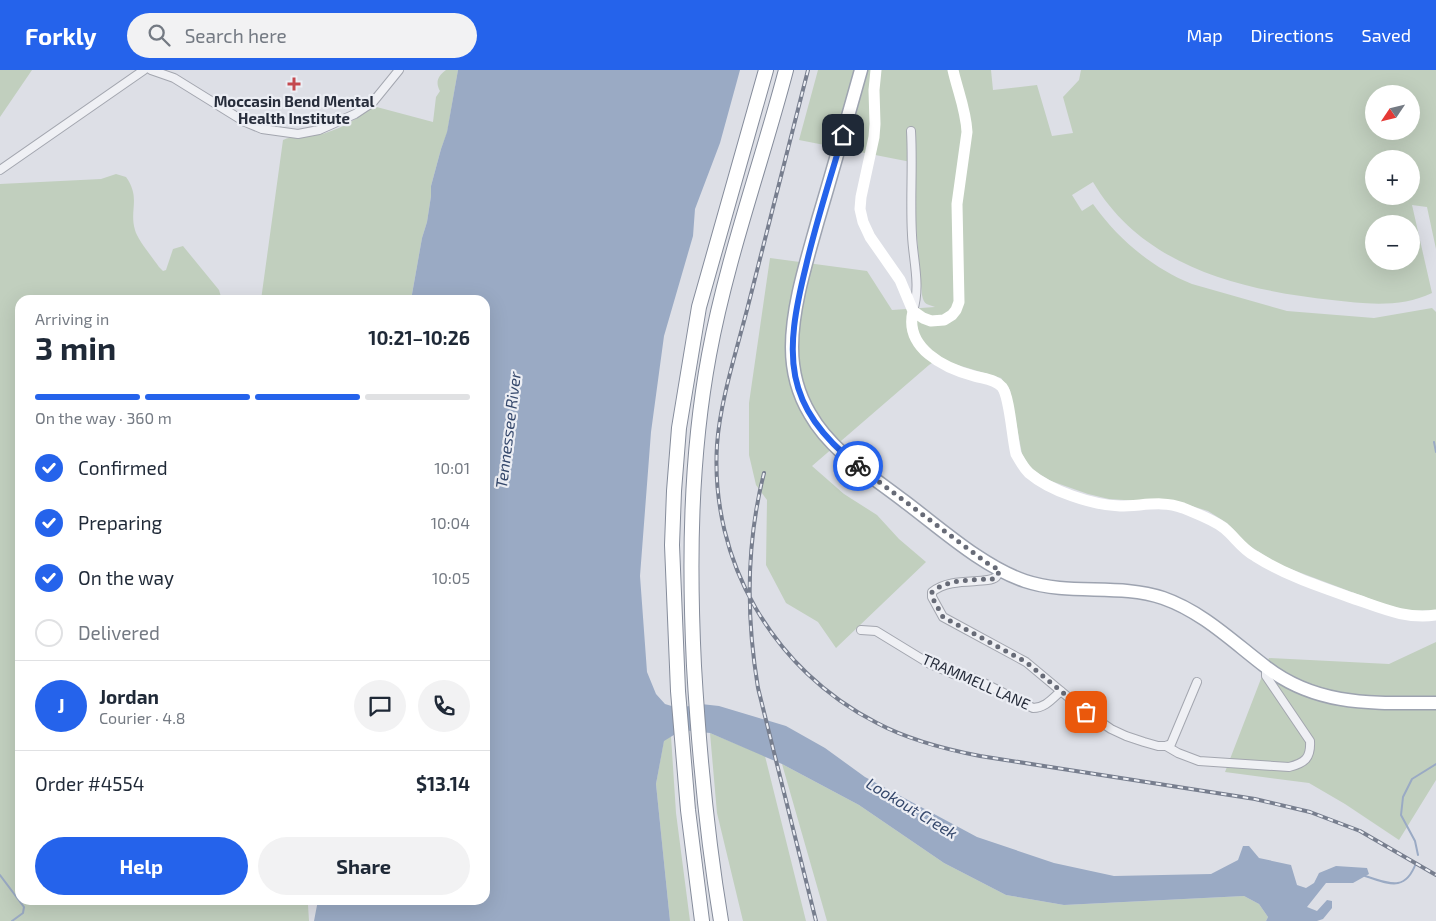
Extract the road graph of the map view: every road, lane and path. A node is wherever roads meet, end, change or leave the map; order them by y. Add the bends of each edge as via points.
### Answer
1 (144, 70) edge
2 (150, 70) edge
3 (399, 70) edge
4 (766, 70) edge
5 (786, 70) edge
6 (861, 70) edge
7 (876, 70) edge
8 (953, 70) edge
9 (911, 131) dead end
10 (0, 170) edge
11 (913, 311) junction
12 (1000, 570) junction
13 (1436, 615) edge
14 (861, 630) dead end
15 (1266, 667) junction
16 (1196, 682) dead end
17 (1061, 691) junction
18 (1436, 703) edge
19 (1166, 746) junction
20 (702, 921) edge
21 (721, 921) edge

1 - 10 street
2 - 3 street via 174,78 262,129 298,134 319,130 355,114 373,102
4 - 20 highway via 699,307 679,428 674,491 672,545 678,691
5 - 21 highway via 721,298 701,403 694,464 691,603 696,689 705,810
6 - 12 main road via 793,322 794,375 810,415 837,449
7 - 11 main road via 874,137 860,209 870,237 900,280
8 - 11 main road via 966,125 957,204 959,302 952,315 938,321 923,318
9 - 11 street via 912,237 917,286
11 - 13 main road via 912,330 918,342 934,358 952,369 994,381 1004,390 1016,454 1028,472 1039,480 1071,496 1104,504 1176,505 1218,524 1255,557 1302,581 1400,614
12 - 15 main road via 1040,585 1119,590 1163,598 1201,617
12 - 17 street via 996,578 943,585 932,592 932,597 943,617 1026,662
14 - 17 street, TRAMMELL LANE via 876,631 930,664 980,681 1033,708 1040,708
15 - 18 main road via 1295,686 1323,696 1348,701
15 - 19 street via 1266,676 1310,741 1307,758 1300,764 1289,767 1199,761
16 - 19 street via 1171,744
17 - 19 street via 1086,712 1126,736

